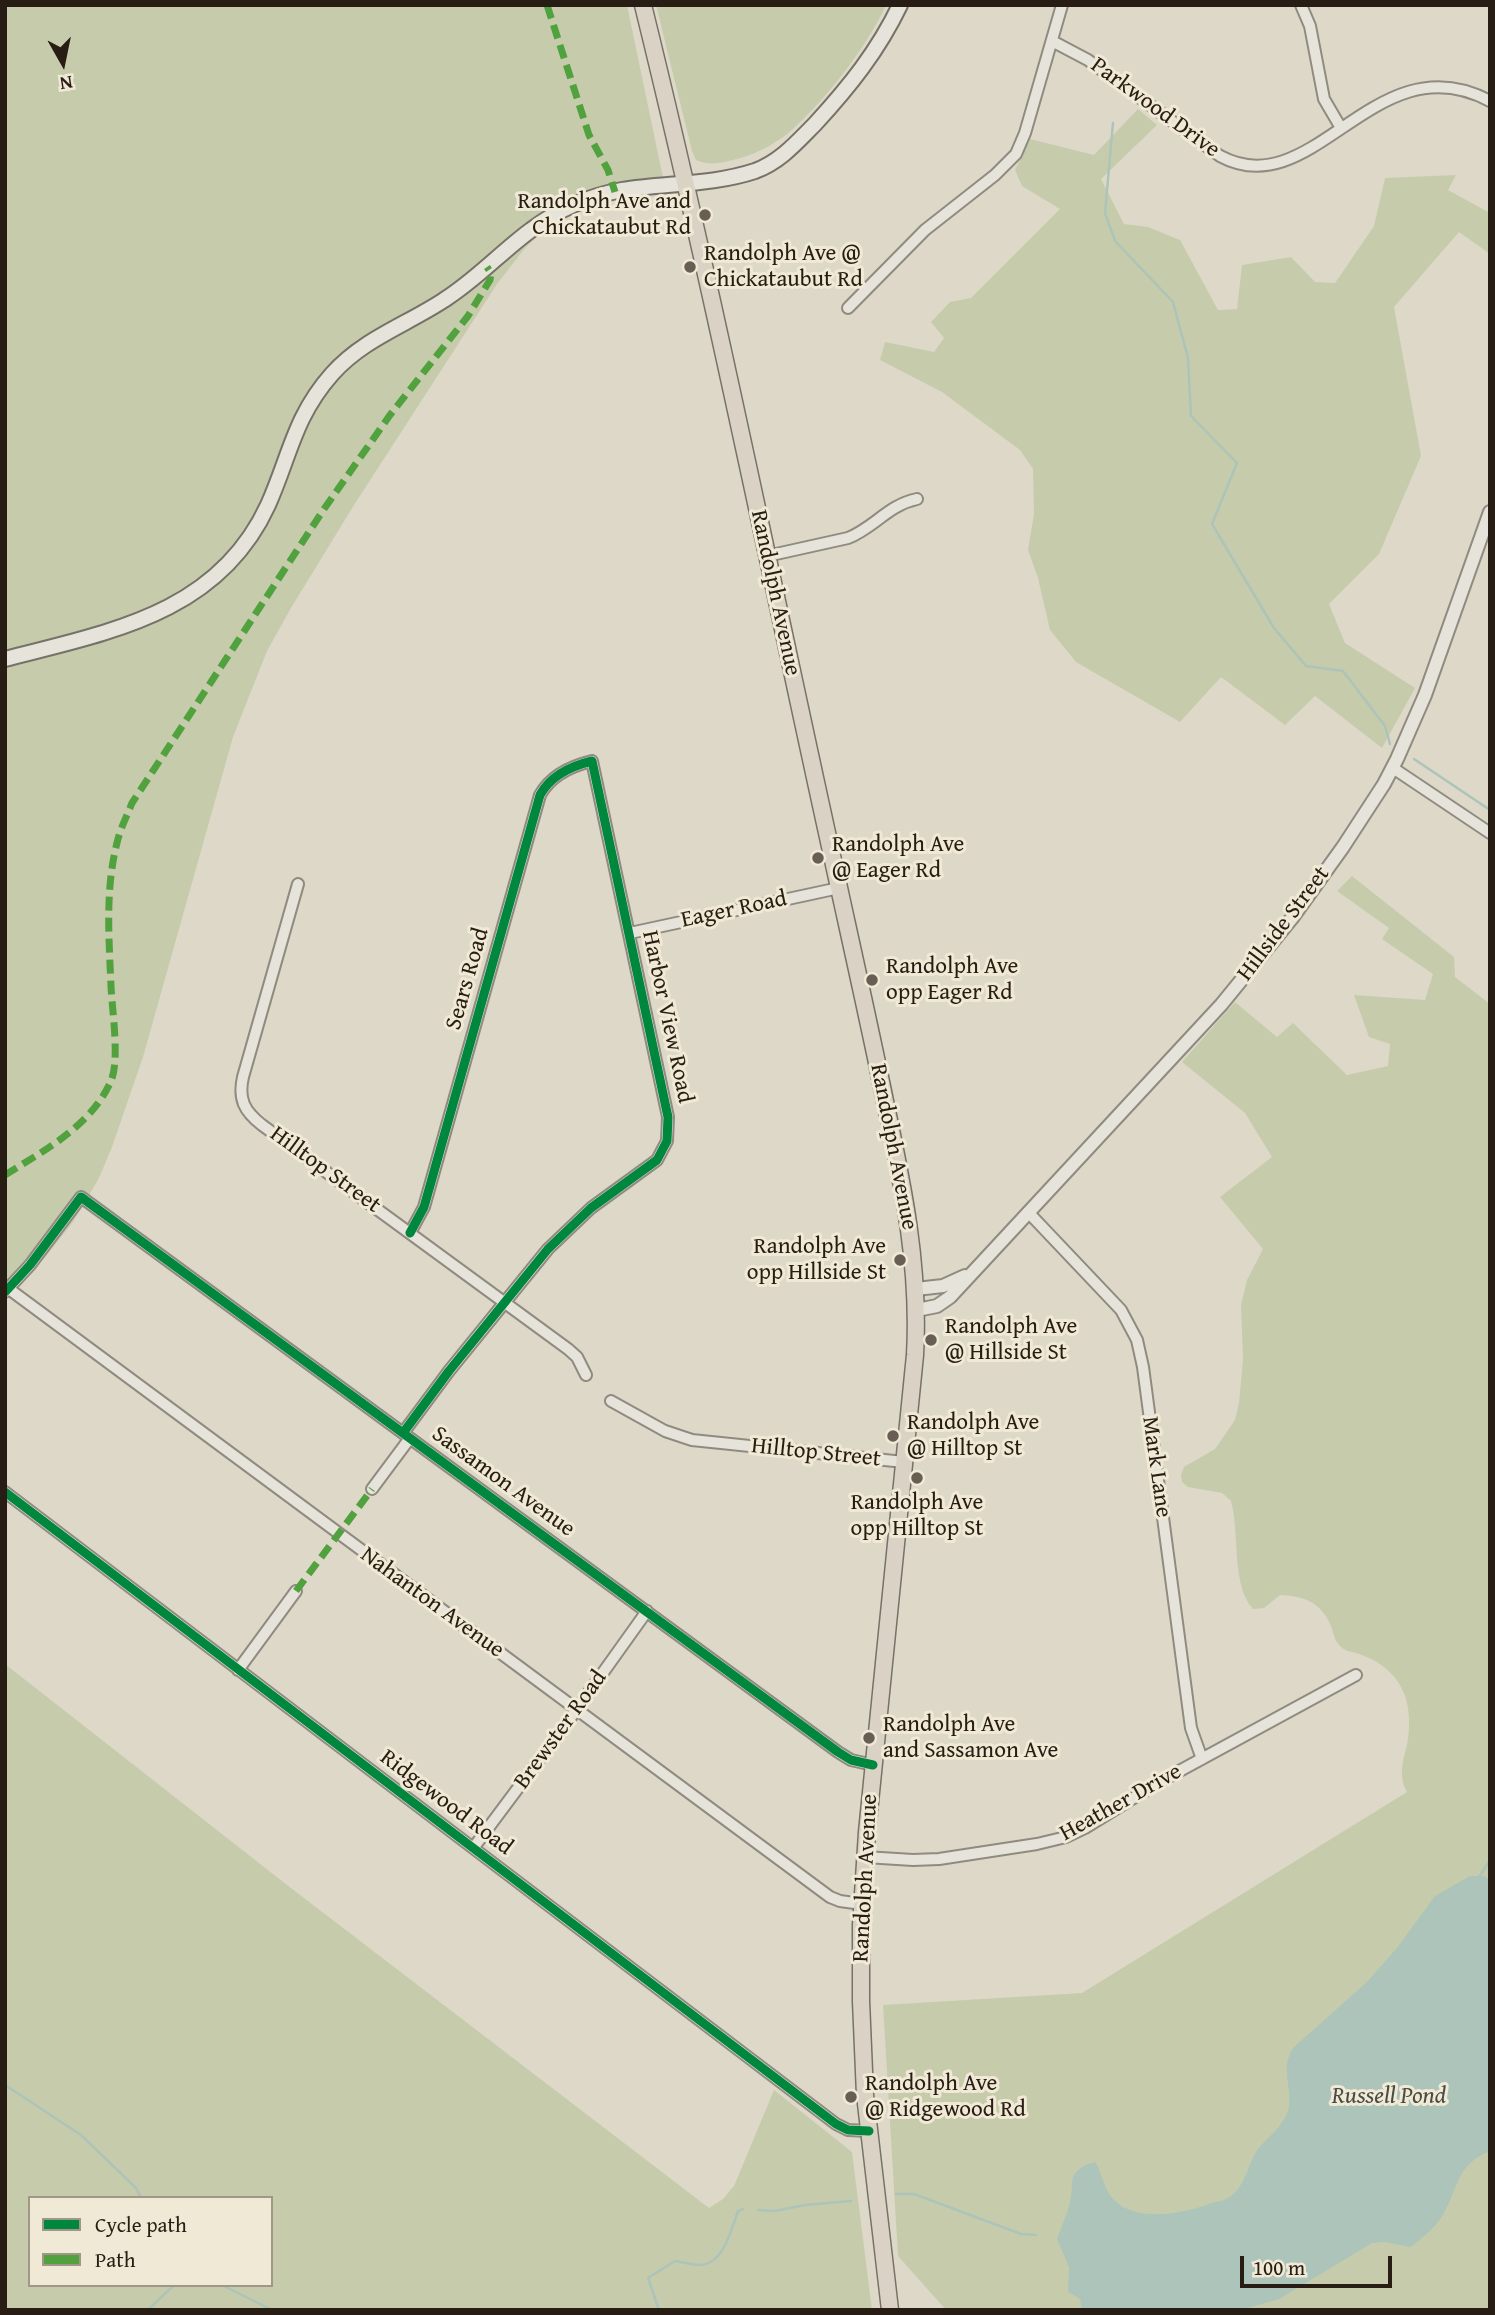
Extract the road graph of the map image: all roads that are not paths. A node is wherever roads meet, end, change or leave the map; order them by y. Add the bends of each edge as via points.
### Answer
1 (643, 5) edge
2 (900, 5) edge
3 (1062, 5) edge
4 (1301, 5) edge
5 (1052, 41) junction
6 (1490, 101) edge
7 (1341, 128) junction
8 (685, 184) junction
9 (848, 308) dead end
10 (917, 499) dead end
11 (1490, 512) edge
12 (767, 556) junction
13 (5, 659) edge
14 (592, 761) joint
15 (1393, 768) junction
16 (1490, 833) edge
17 (298, 884) dead end
18 (839, 888) junction
19 (630, 933) junction
20 (1028, 1212) junction
21 (410, 1233) junction
22 (975, 1271) junction
23 (916, 1289) junction
24 (7, 1291) edge
25 (505, 1303) junction
26 (917, 1310) junction
27 (586, 1375) dead end
28 (611, 1401) dead end
29 (407, 1435) junction
30 (904, 1462) junction
31 (372, 1489) dead end
32 (5, 1492) edge
33 (296, 1591) dead end
34 (647, 1611) junction
35 (239, 1670) junction
36 (1356, 1675) dead end
37 (577, 1709) junction
38 (1202, 1759) junction
39 (873, 1765) junction
40 (474, 1847) junction
41 (865, 1857) junction
42 (862, 1904) junction
43 (869, 2131) junction
44 (890, 2310) edge

1 - 8 main road, Randolph Avenue
2 - 8 main road via 861,71 783,155 752,172
3 - 5 street
4 - 7 street via 1310,26 1324,99
5 - 7 street, Parkwood Drive via 1236,163 1262,166 1287,161
5 - 9 street via 1016,154 932,224
6 - 7 street, Parkwood Drive via 1454,88 1416,89 1381,102
8 - 12 main road, Randolph Avenue
8 - 13 main road via 615,192 556,214 444,300 349,358 302,416 257,525 225,567 190,595 125,627
10 - 12 street via 898,503 848,538
11 - 15 street, Hillside Street
12 - 18 main road, Randolph Avenue
14 - 19 street, Harbor View Road
14 - 21 street, Sears Road via 556,775 540,795 424,1208
15 - 16 street
15 - 20 street, Hillside Street via 1322,876 1238,985
17 - 21 street, Hilltop Street via 243,1077 242,1103 262,1125
18 - 19 street, Eager Road
18 - 23 main road, Randolph Avenue via 905,1195
19 - 25 street, Harbor View Road via 668,1117 667,1141 653,1163 555,1240
20 - 22 street, Hillside Street
20 - 38 street, Mark Lane via 1121,1310 1139,1348 1191,1728
21 - 25 street, Hilltop Street
22 - 23 street, Hillside Street via 949,1284
22 - 26 street, Hillside Street via 943,1302
23 - 26 main road, Randolph Avenue
24 - 29 street, Sassamon Avenue via 81,1196
24 - 37 street, Nahanton Avenue
25 - 27 street, Hilltop Street via 568,1349
25 - 29 street, Harbor View Road via 441,1381
26 - 30 main road, Randolph Avenue
28 - 30 street, Hilltop Street via 665,1431 692,1440
29 - 31 street, Harbor View Road
29 - 34 street, Sassamon Avenue
30 - 39 main road, Randolph Avenue
32 - 35 street, Ridgewood Road
33 - 35 street
34 - 37 street, Brewster Road
34 - 39 street, Sassamon Avenue via 845,1757
35 - 40 street, Ridgewood Road
36 - 38 street, Heather Drive
37 - 40 street, Brewster Road
37 - 42 street, Nahanton Avenue via 831,1897
38 - 41 street, Heather Drive via 1066,1837 946,1858
39 - 41 main road, Randolph Avenue
40 - 43 street, Ridgewood Road via 836,2124
41 - 42 main road, Randolph Avenue
42 - 43 main road, Randolph Avenue via 861,2001
43 - 44 main road, Randolph Avenue

